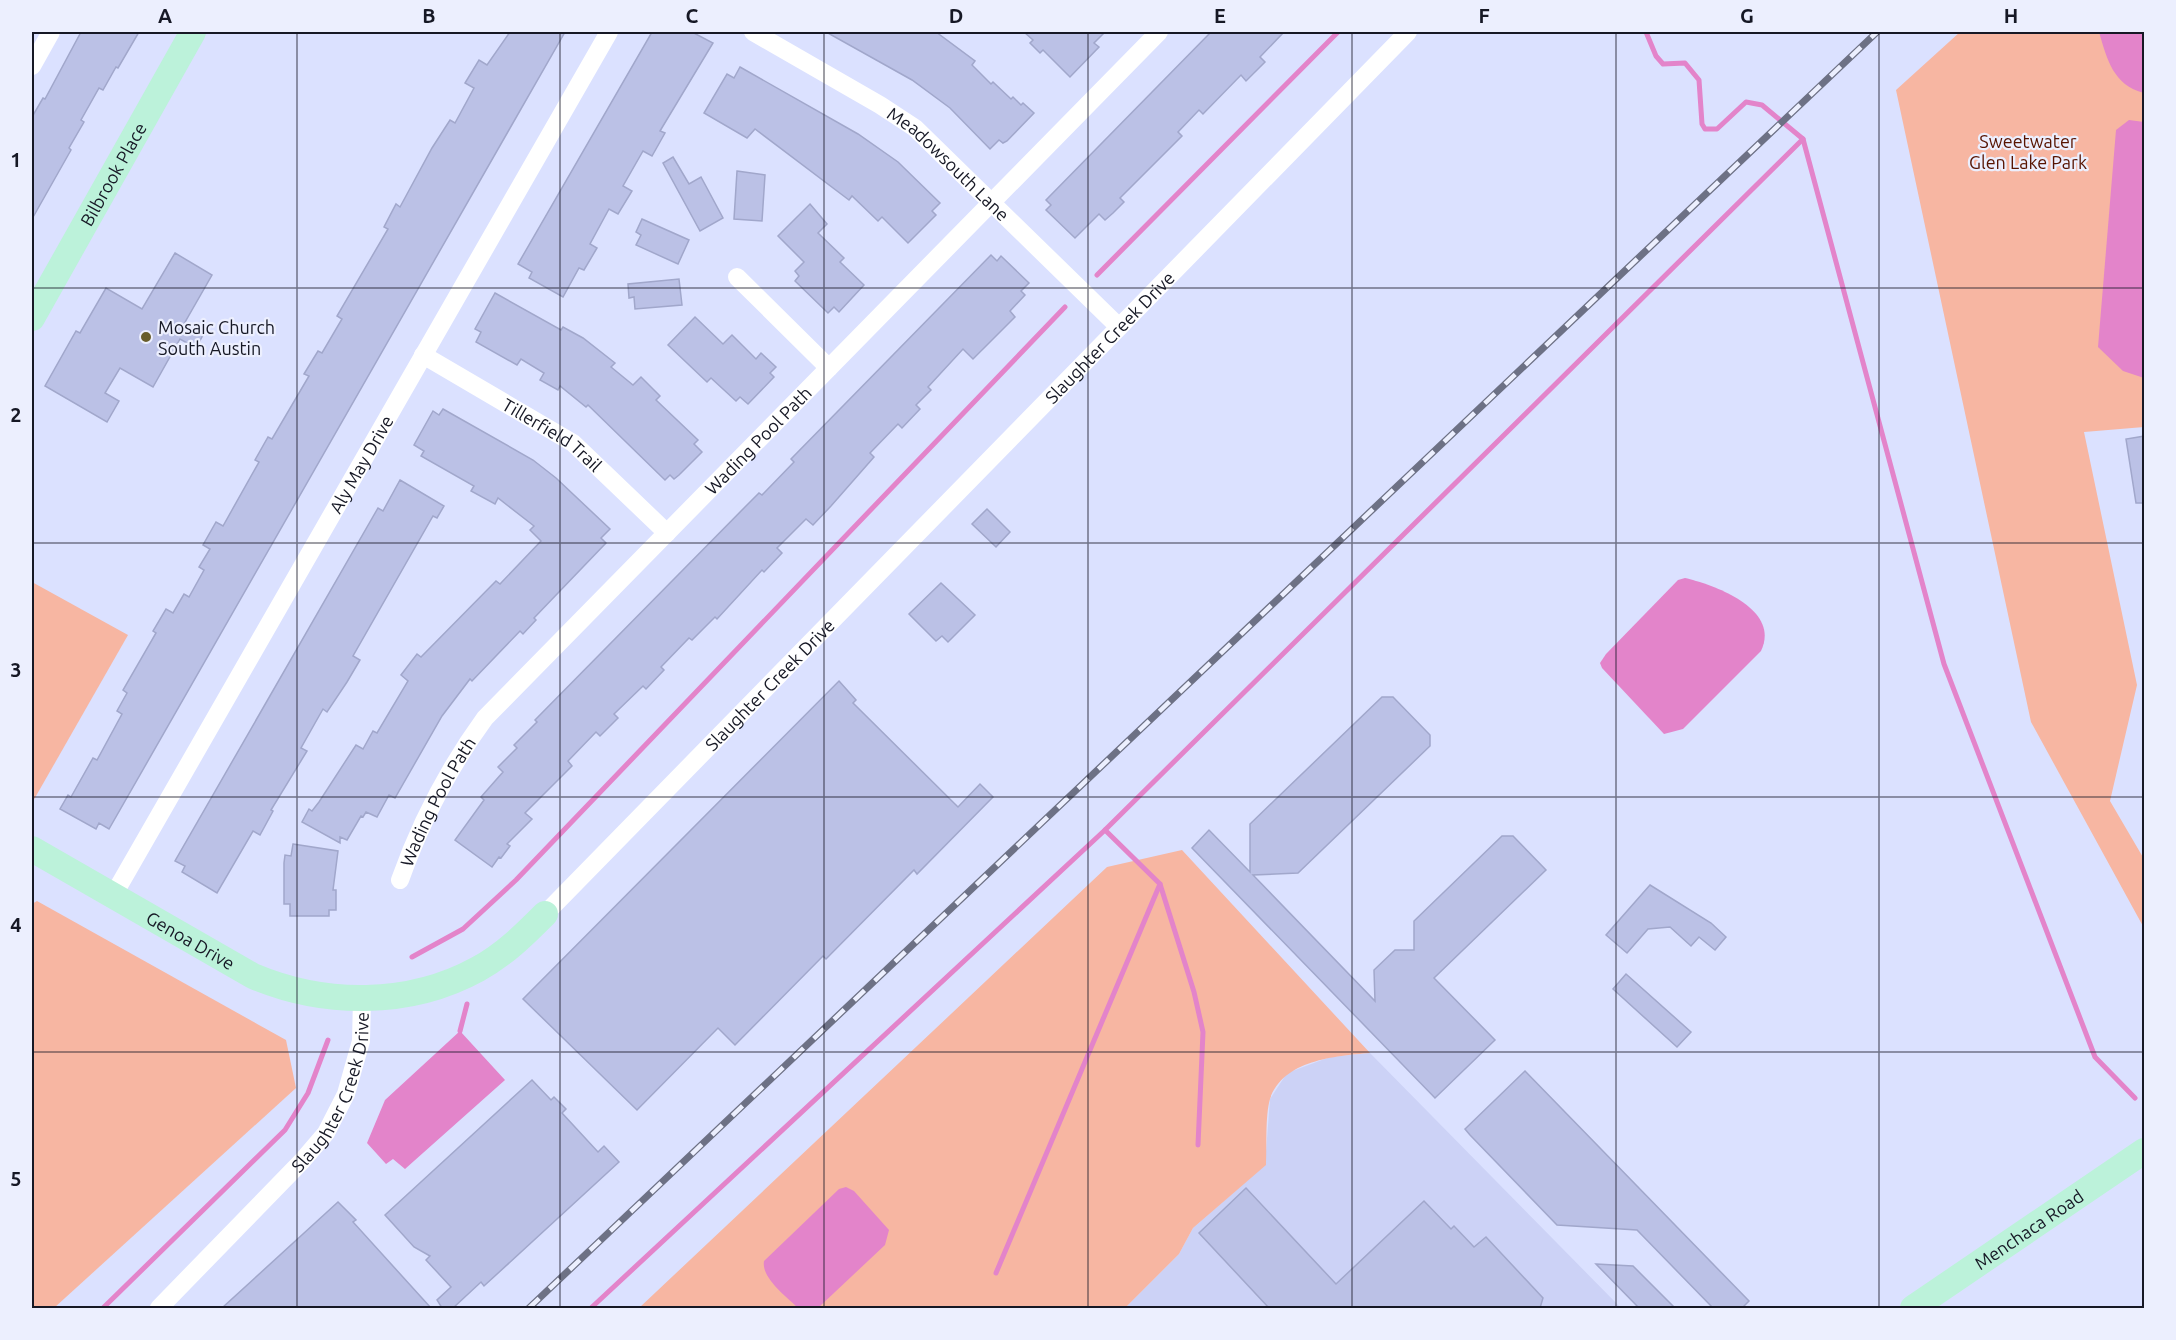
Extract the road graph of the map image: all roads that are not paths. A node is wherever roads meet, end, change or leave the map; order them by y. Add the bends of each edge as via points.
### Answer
1 (51, 32) edge
2 (193, 32) edge
3 (609, 32) edge
4 (753, 32) edge
5 (1408, 32) edge
6 (1154, 33) edge
7 (32, 66) edge
8 (993, 202) junction
9 (737, 277) dead end
10 (32, 318) edge
11 (1119, 327) junction
12 (423, 355) junction
13 (829, 368) junction
14 (667, 533) junction
15 (32, 849) edge
16 (400, 880) dead end
17 (113, 896) junction
18 (545, 914) joint
19 (362, 999) junction
20 (2145, 1151) edge
21 (159, 1308) edge
22 (1912, 1308) edge

1 - 7 street
2 - 10 street, Bilbrook Place
3 - 12 street, Aly May Drive
4 - 8 street, Meadowsouth Lane via 898,116
5 - 11 street, Slaughter Creek Drive
6 - 8 street, Wading Pool Path
8 - 11 street, Meadowsouth Lane
8 - 13 street, Wading Pool Path
9 - 13 street
11 - 18 street, Slaughter Creek Drive
12 - 14 street, Tillerfield Trail via 573,443
12 - 17 street, Aly May Drive
13 - 14 street, Wading Pool Path
14 - 16 street, Wading Pool Path via 485,718 419,832
15 - 17 street, Genoa Drive
17 - 19 street, Genoa Drive via 275,985 330,997
18 - 19 street, Slaughter Creek Drive via 516,943 476,970 420,990
19 - 21 street, Slaughter Creek Drive via 361,1041 346,1094 326,1133
20 - 22 street, Menchaca Road

